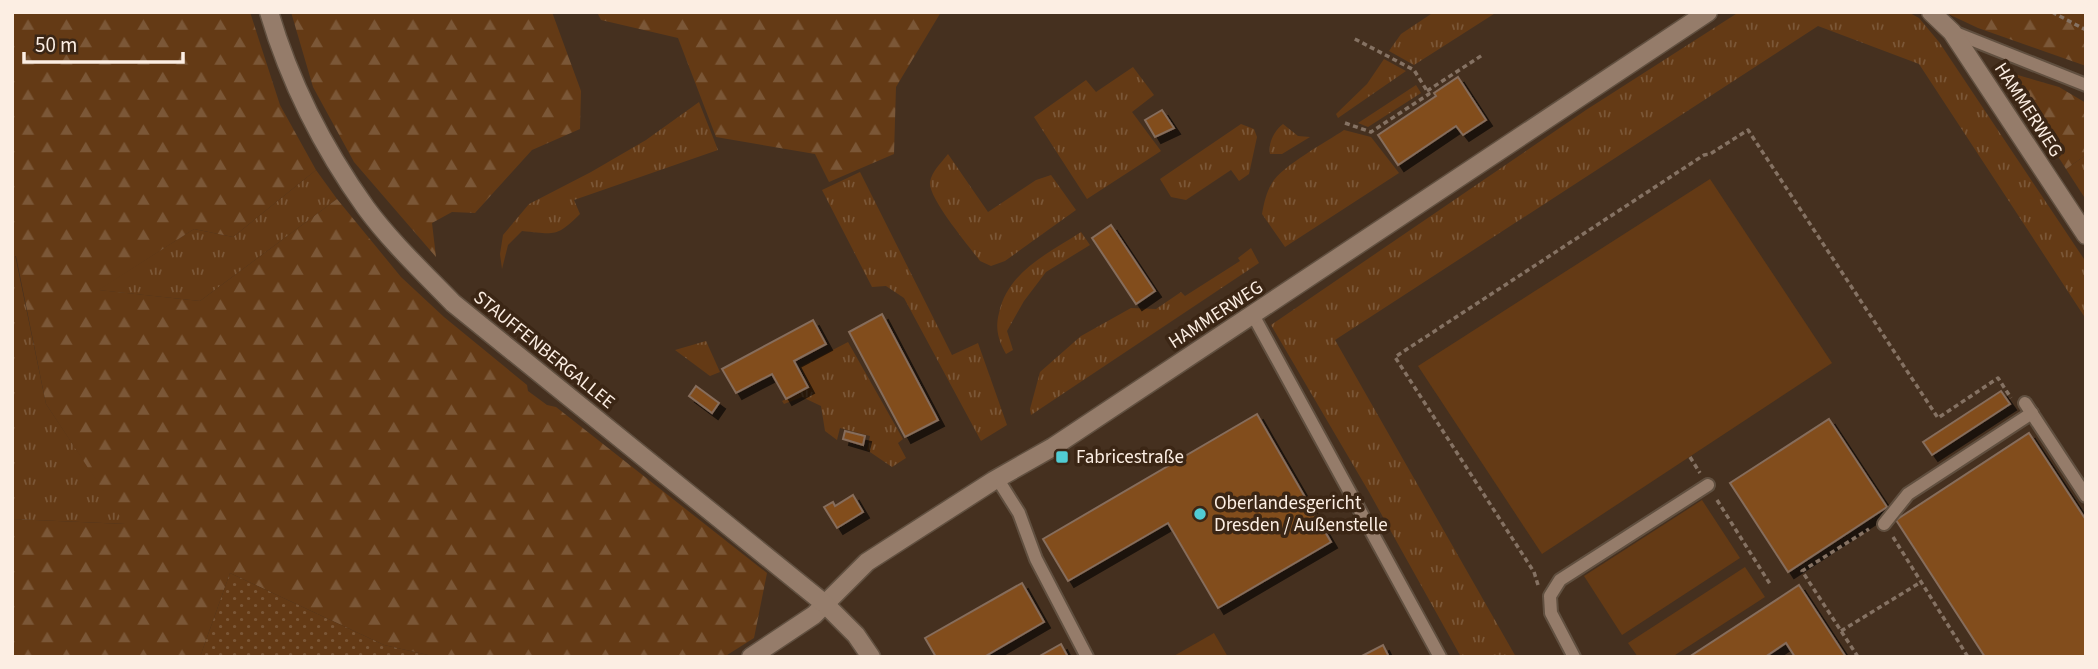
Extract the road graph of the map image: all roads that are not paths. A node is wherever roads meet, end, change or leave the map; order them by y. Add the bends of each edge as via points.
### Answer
1 (269, 12) edge
2 (1708, 12) edge
3 (1931, 12) edge
4 (1952, 32) junction
5 (2086, 85) edge
6 (2086, 235) edge
7 (1253, 315) junction
8 (997, 478) junction
9 (1708, 485) road end
10 (2086, 496) edge
11 (1884, 524) road end
12 (825, 604) junction
13 (751, 657) edge
14 (871, 657) edge
15 (1087, 657) edge
16 (1440, 657) edge
17 (1574, 657) edge

1 - 12 street, STAUFFENBERGALLEE via 292,80 323,141 367,208 405,254 453,303
2 - 7 street, HAMMERWEG
3 - 4 street, HAMMERWEG
4 - 5 lane
4 - 6 street, HAMMERWEG
7 - 8 street, HAMMERWEG
7 - 16 lane
8 - 12 street, HAMMERWEG via 867,562
8 - 15 lane via 1019,513 1036,559
9 - 17 lane via 1560,580 1550,596 1551,612
10 - 11 lane via 2027,411 1908,494
12 - 13 street, HAMMERWEG
12 - 14 street, STAUFFENBERGALLEE

